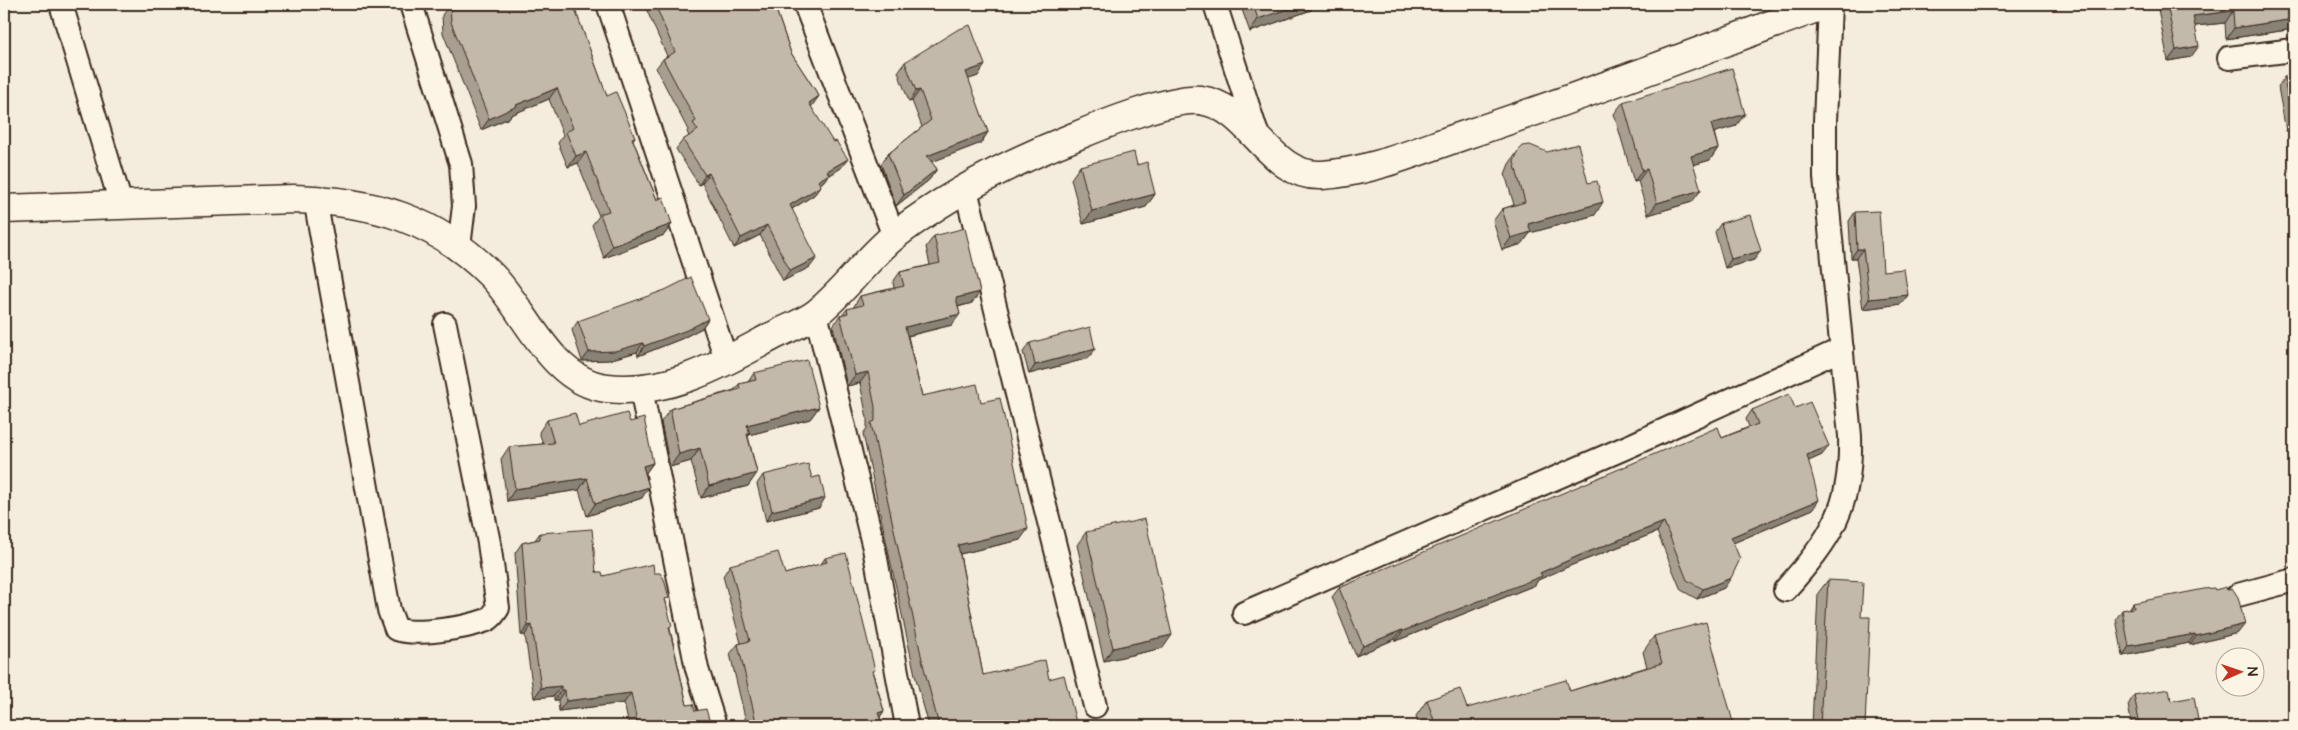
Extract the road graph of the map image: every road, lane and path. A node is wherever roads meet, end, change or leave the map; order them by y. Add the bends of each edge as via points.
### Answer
1 (61, 4) edge
2 (411, 4) edge
3 (608, 4) edge
4 (805, 4) edge
5 (1216, 4) edge
6 (1829, 4) edge
7 (2294, 50) edge
8 (2229, 58) dead end
9 (1258, 136) junction
10 (966, 190) junction
11 (315, 199) junction
12 (121, 204) junction
13 (4, 209) edge
14 (894, 236) junction
15 (459, 247) junction
16 (816, 314) junction
17 (445, 324) dead end
18 (1842, 349) junction
19 (727, 362) junction
20 (641, 389) junction
21 (2294, 580) edge
22 (1785, 590) dead end
23 (2238, 595) edge
24 (1244, 613) dead end
25 (1095, 706) dead end
26 (715, 726) edge
27 (907, 726) edge

1 - 12 street
2 - 15 street via 461,164 464,206
3 - 19 street
4 - 14 street
5 - 9 street
6 - 9 street via 1607,87 1370,166 1324,175 1308,174 1294,169 1274,154
6 - 18 street via 1825,177
7 - 8 street
9 - 10 street via 1221,106 1184,100 1074,137
10 - 14 street
10 - 25 street
11 - 12 street
11 - 15 street via 391,212 440,233
11 - 17 street via 390,610 396,629 403,632 432,631 485,621 498,608 489,544
12 - 13 street
14 - 16 street
15 - 20 street via 506,292 559,363 591,385
16 - 19 street
16 - 27 street via 874,548
18 - 22 street via 1850,436 1850,480 1824,543
18 - 24 street via 1634,444
19 - 20 street via 688,380
20 - 26 street via 697,669
21 - 23 street

